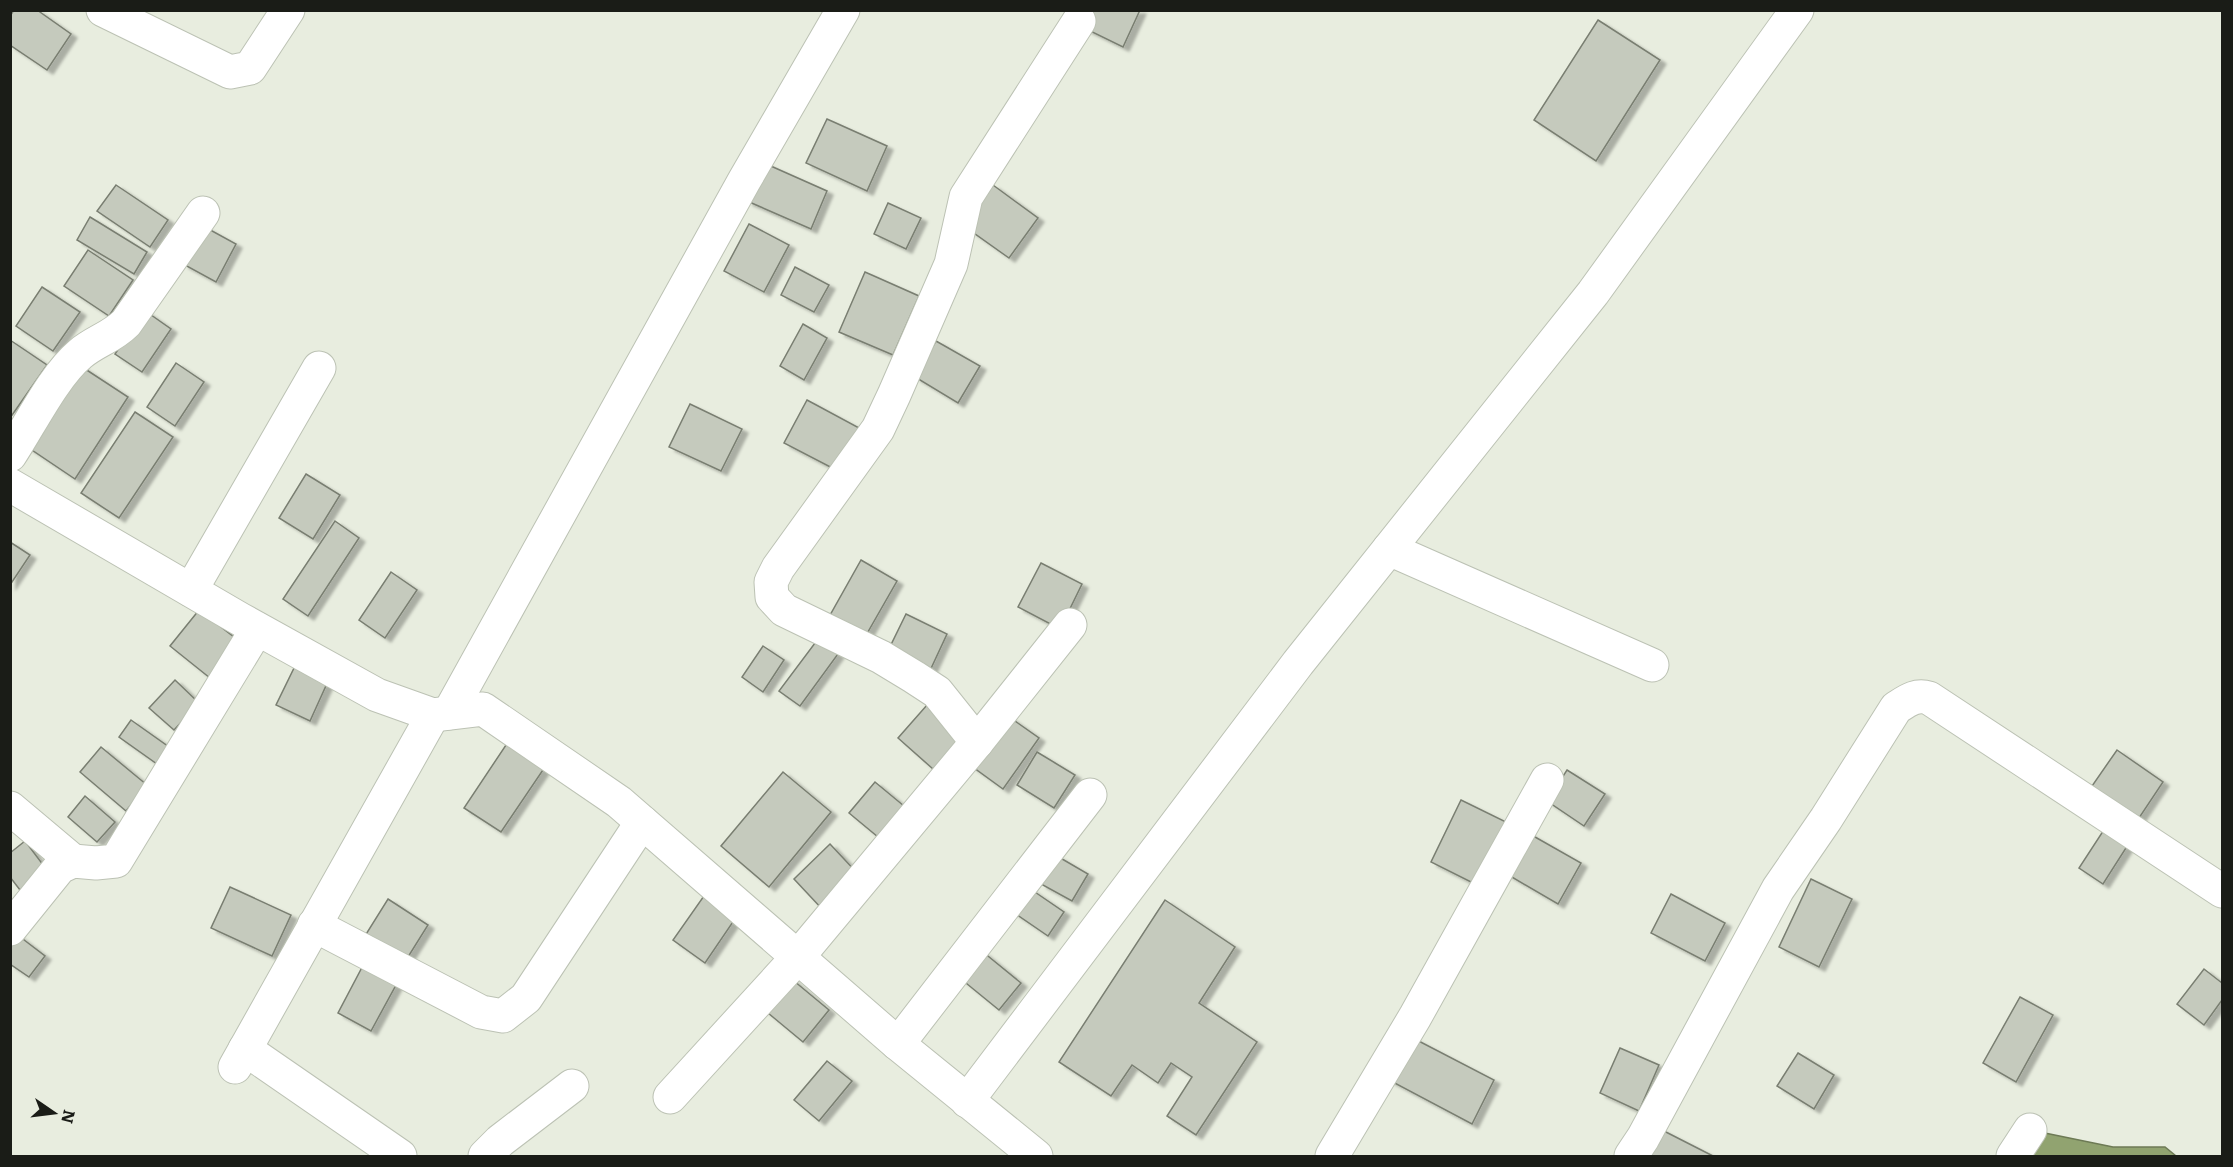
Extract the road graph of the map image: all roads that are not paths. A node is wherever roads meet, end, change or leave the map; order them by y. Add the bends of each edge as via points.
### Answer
1 (103, 10) edge
2 (288, 10) edge
3 (843, 10) edge
4 (1797, 10) edge
5 (1079, 21) dead end
6 (203, 213) dead end
7 (319, 368) dead end
8 (10, 455) edge
9 (10, 484) edge
10 (1389, 549) junction
11 (191, 590) junction
12 (1070, 625) dead end
13 (257, 629) junction
14 (1652, 665) dead end
15 (441, 714) junction
16 (977, 742) junction
17 (1547, 780) dead end
18 (1090, 795) dead end
19 (10, 808) edge
20 (642, 822) junction
21 (74, 861) junction
22 (2223, 891) edge
23 (314, 925) junction
24 (10, 929) edge
25 (797, 958) junction
26 (898, 1044) junction
27 (573, 1086) dead end
28 (670, 1097) dead end
29 (967, 1101) junction
30 (400, 1156) edge
31 (485, 1156) edge
32 (1036, 1156) edge
33 (1332, 1156) edge
34 (1631, 1156) edge

1 - 2 street via 230,72 250,68
3 - 15 street
4 - 10 street via 1593,293
5 - 16 street via 966,197 951,264 878,429 771,582 772,597 784,610 881,657 937,692
6 - 8 street via 126,323 114,335 80,354 63,371
7 - 11 street
9 - 11 street
10 - 14 street
10 - 29 street via 1298,663
11 - 13 street
12 - 16 street
13 - 15 street via 377,695
13 - 21 street via 116,861
15 - 20 street via 483,709
15 - 23 street
16 - 25 street
17 - 33 street via 1415,1017
18 - 26 street
19 - 21 street
20 - 23 street via 526,998 503,1016 480,1012
20 - 25 street
21 - 24 street via 60,867
22 - 34 street via 1929,698 1910,699 1896,708 1778,889
23 - 30 street via 240,1058
25 - 26 street
25 - 28 street
26 - 29 street
27 - 31 street
29 - 32 street

